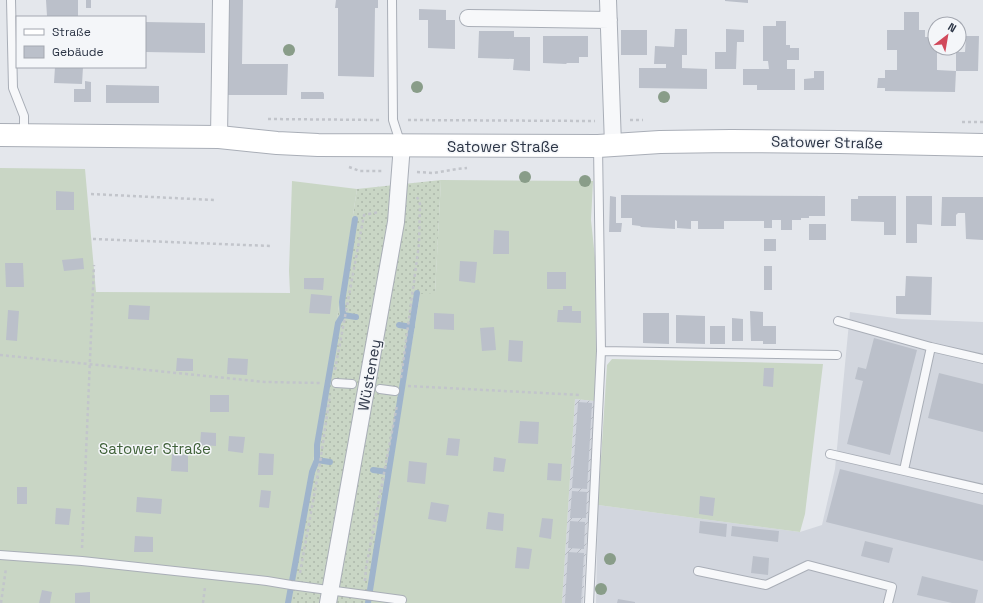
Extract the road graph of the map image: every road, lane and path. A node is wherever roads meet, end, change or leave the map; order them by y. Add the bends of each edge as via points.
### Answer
1 (11, 0) edge
2 (221, 0) edge
3 (392, 0) edge
4 (608, 0) edge
5 (468, 18) dead end
6 (608, 20) junction
7 (0, 135) edge
8 (24, 135) junction
9 (219, 137) junction
10 (402, 145) junction
11 (606, 145) junction
12 (983, 145) edge
13 (343, 167) dead end
14 (473, 168) dead end
15 (400, 171) junction
16 (91, 194) dead end
17 (416, 194) dead end
18 (214, 200) dead end
19 (397, 213) junction
20 (93, 239) dead end
21 (271, 246) dead end
22 (94, 265) dead end
23 (345, 318) dead end
24 (838, 321) dead end
25 (408, 328) dead end
26 (931, 347) junction
27 (601, 351) junction
28 (837, 355) dead end
29 (0, 356) edge
30 (983, 359) edge
31 (90, 365) junction
32 (327, 383) dead end
33 (336, 383) dead end
34 (352, 384) dead end
35 (404, 386) dead end
36 (380, 389) dead end
37 (395, 391) dead end
38 (581, 395) dead end
39 (830, 454) dead end
40 (321, 459) dead end
41 (384, 470) dead end
42 (904, 470) junction
43 (983, 489) edge
44 (4, 555) edge
45 (82, 561) junction
46 (698, 571) dead end
47 (294, 585) junction
48 (367, 595) junction
49 (328, 596) edge
50 (402, 600) dead end
51 (1, 603) edge
52 (589, 603) edge
53 (888, 603) edge

1 - 8 lane via 14,88 24,116
2 - 9 street
3 - 10 lane via 393,120
4 - 6 street
5 - 6 street
6 - 11 street
7 - 8 main road, Satower Straße
8 - 9 main road, Satower Straße
9 - 10 main road, Satower Straße via 277,143
10 - 11 main road, Satower Straße
10 - 15 street, Wüsteney
11 - 12 main road, Satower Straße via 731,141
11 - 27 lane
13 - 15 path via 360,171
14 - 15 path via 457,168 434,173
15 - 19 street, Wüsteney
16 - 18 path
17 - 25 path via 420,204 419,244
19 - 23 path via 381,211 364,215
19 - 49 street, Wüsteney
20 - 21 path
22 - 31 path
24 - 26 lane
26 - 30 lane
26 - 42 lane
27 - 28 lane
27 - 52 lane
29 - 31 path
31 - 32 path via 265,382
31 - 45 path
33 - 34 lane
35 - 38 path
36 - 37 lane
39 - 42 lane
40 - 47 path
41 - 48 path via 366,568
42 - 43 lane
44 - 45 lane
44 - 51 path
45 - 47 lane
46 - 53 lane via 766,585 808,565 892,587
47 - 49 lane
48 - 49 lane
48 - 50 lane

